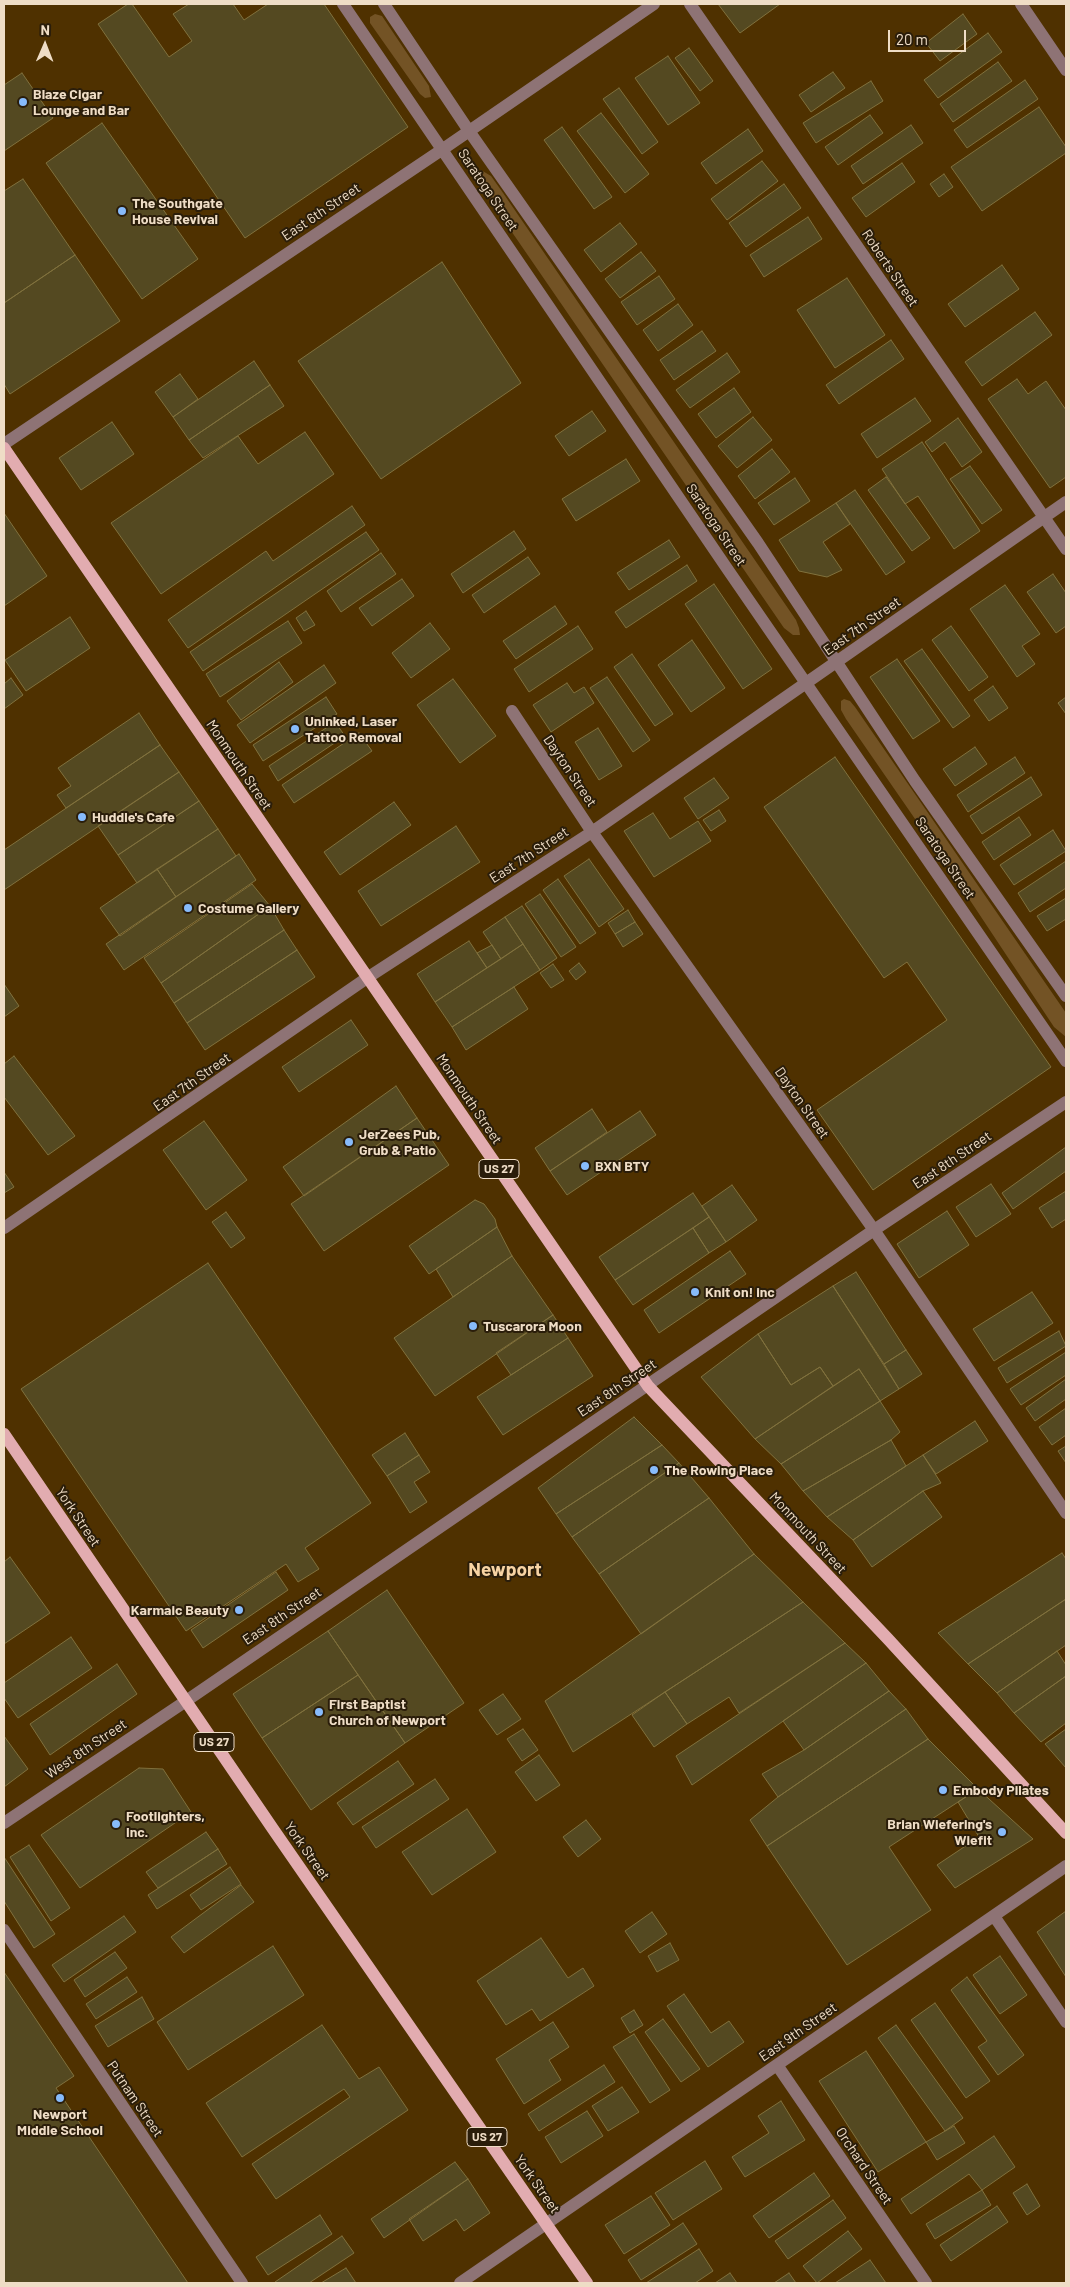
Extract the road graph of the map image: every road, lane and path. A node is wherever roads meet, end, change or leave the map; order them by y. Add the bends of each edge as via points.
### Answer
1 (343, 4) edge
2 (384, 4) edge
3 (654, 4) edge
4 (690, 4) edge
5 (1021, 4) edge
6 (1066, 70) edge
7 (469, 130) junction
8 (443, 149) junction
9 (4, 444) edge
10 (4, 448) edge
11 (1066, 502) edge
12 (1045, 517) junction
13 (1066, 549) edge
14 (837, 661) junction
15 (807, 684) junction
16 (512, 711) dead end
17 (592, 832) junction
18 (368, 978) junction
19 (1066, 996) edge
20 (1066, 1061) edge
21 (1066, 1102) edge
22 (4, 1228) edge
23 (874, 1230) junction
24 (648, 1386) junction
25 (4, 1434) edge
26 (1066, 1513) edge
27 (186, 1701) junction
28 (4, 1823) edge
29 (1066, 1833) edge
30 (1066, 1866) edge
31 (994, 1916) junction
32 (4, 1930) edge
33 (1066, 2022) edge
34 (777, 2065) junction
35 (547, 2224) junction
36 (242, 2283) edge
37 (460, 2283) edge
38 (587, 2283) edge
39 (926, 2283) edge

1 - 8 street, Saratoga Street
2 - 7 street, Saratoga Street
3 - 7 street, East 6th Street
4 - 12 street, Roberts Street
5 - 6 street
7 - 8 street, East 6th Street
7 - 14 street, Saratoga Street
8 - 9 street, East 6th Street
8 - 15 street, Saratoga Street
10 - 18 main road, Monmouth Street / US 27
11 - 12 street, East 7th Street
12 - 13 street, Roberts Street
12 - 14 street, East 7th Street
14 - 15 street, East 7th Street
14 - 19 street, Saratoga Street via 915,781
15 - 17 street, East 7th Street
15 - 20 street, Saratoga Street
16 - 17 street, Dayton Street
17 - 18 street, East 7th Street
17 - 23 street, Dayton Street
18 - 22 street, East 7th Street
18 - 24 main road, Monmouth Street / US 27
21 - 23 street, East 8th Street
23 - 24 street, East 8th Street
23 - 26 street, Dayton Street
24 - 27 street, East 8th Street
24 - 29 main road, Monmouth Street / US 27
25 - 27 main road, York Street / US 27
27 - 28 street, West 8th Street
27 - 35 main road, York Street / US 27
30 - 31 street, East 9th Street
31 - 33 street
31 - 34 street, East 9th Street
32 - 36 street, Putnam Street
34 - 35 street, East 9th Street
34 - 39 street, Orchard Street
35 - 37 street, East 9th Street
35 - 38 main road, York Street / US 27

